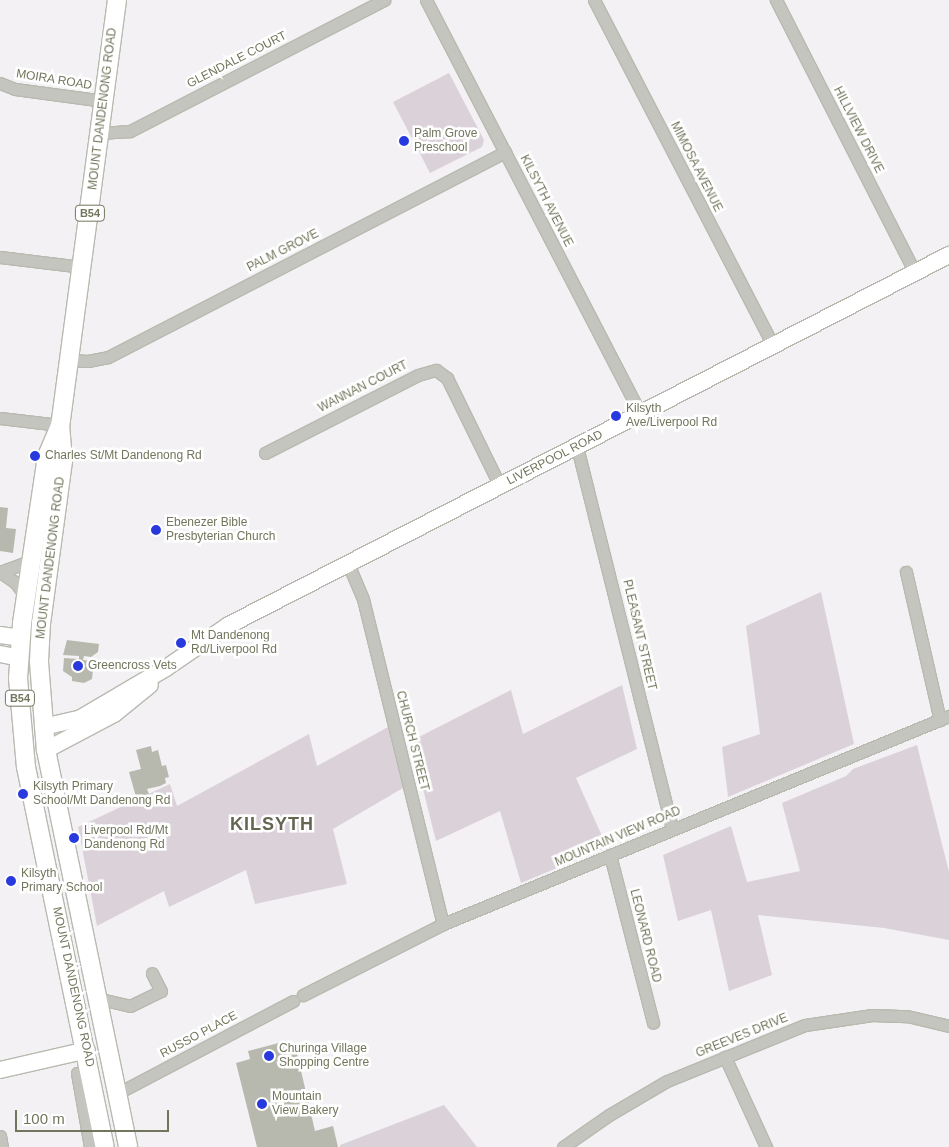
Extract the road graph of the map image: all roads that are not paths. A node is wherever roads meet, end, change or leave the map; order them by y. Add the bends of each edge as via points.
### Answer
1 (117, 0) edge
2 (384, 0) edge
3 (426, 0) edge
4 (594, 0) edge
5 (776, 0) edge
6 (0, 82) edge
7 (104, 101) junction
8 (100, 133) junction
9 (505, 152) junction
10 (949, 255) edge
11 (0, 257) edge
12 (83, 267) junction
13 (915, 273) junction
14 (773, 346) junction
15 (70, 360) junction
16 (640, 415) junction
17 (0, 418) edge
18 (60, 425) junction
19 (577, 447) junction
20 (265, 453) dead end
21 (500, 486) junction
22 (33, 560) junction
23 (349, 566) junction
24 (0, 572) edge
25 (906, 572) dead end
26 (26, 597) junction
27 (0, 635) edge
28 (21, 638) junction
29 (41, 643) junction
30 (0, 654) edge
31 (20, 658) junction
32 (39, 662) junction
33 (166, 668) junction
34 (944, 718) edge
35 (44, 726) junction
36 (23, 739) junction
37 (46, 750) junction
38 (672, 829) junction
39 (610, 855) junction
40 (443, 924) junction
41 (152, 973) dead end
42 (303, 995) dead end
43 (96, 998) junction
44 (293, 1002) dead end
45 (653, 1023) dead end
46 (949, 1026) edge
47 (108, 1046) junction
48 (86, 1050) junction
49 (725, 1057) junction
50 (0, 1070) edge
51 (77, 1073) dead end
52 (118, 1092) junction
53 (96, 1097) junction
54 (0, 1136) edge
55 (2, 1147) edge
56 (90, 1147) edge
57 (105, 1147) edge
58 (128, 1147) edge
59 (563, 1147) edge
60 (766, 1147) edge

1 - 7 main road, MOUNT DANDENONG ROAD / B54
2 - 8 street, GLENDALE COURT via 130,131
3 - 9 street, KILSYTH AVENUE
4 - 14 street, MIMOSA AVENUE
5 - 13 street, HILLVIEW DRIVE
6 - 7 street, MOIRA ROAD via 15,89
7 - 8 main road, MOUNT DANDENONG ROAD / B54
8 - 12 main road, MOUNT DANDENONG ROAD / B54
9 - 15 street, PALM GROVE via 108,357 88,362
9 - 16 street, KILSYTH AVENUE
10 - 13 main road, LIVERPOOL ROAD
11 - 12 street
12 - 15 main road, MOUNT DANDENONG ROAD / B54
13 - 14 main road, LIVERPOOL ROAD
14 - 16 main road, LIVERPOOL ROAD
15 - 18 main road, MOUNT DANDENONG ROAD / B54
16 - 19 main road, LIVERPOOL ROAD
17 - 18 street
18 - 22 main road, MOUNT DANDENONG ROAD / B54 via 47,456
18 - 29 main road, MOUNT DANDENONG ROAD / B54 via 63,461
19 - 21 main road, LIVERPOOL ROAD
19 - 38 street, PLEASANT STREET
20 - 21 street, WANNAN COURT via 418,375 436,370 447,378
21 - 23 main road, LIVERPOOL ROAD
22 - 24 street
22 - 26 main road, MOUNT DANDENONG ROAD / B54
23 - 33 main road, LIVERPOOL ROAD via 229,625
23 - 40 street, CHURCH STREET via 363,599
24 - 26 street via 15,582
25 - 34 street
26 - 28 main road, MOUNT DANDENONG ROAD / B54
27 - 28 main road
28 - 29 main road
28 - 31 main road, MOUNT DANDENONG ROAD / B54
29 - 32 main road, MOUNT DANDENONG ROAD / B54
30 - 31 main road
31 - 32 main road
31 - 36 main road, MOUNT DANDENONG ROAD / B54
32 - 35 main road, MOUNT DANDENONG ROAD / B54
33 - 35 main road, LIVERPOOL ROAD via 81,718
33 - 37 main road, LIVERPOOL ROAD via 134,701
34 - 38 street, MOUNTAIN VIEW ROAD
35 - 36 main road
35 - 37 main road, MOUNT DANDENONG ROAD / B54
36 - 37 main road via 33,747
36 - 48 main road, MOUNT DANDENONG ROAD / B54
37 - 43 main road, MOUNT DANDENONG ROAD / B54
38 - 39 street, MOUNTAIN VIEW ROAD
39 - 40 street, MOUNTAIN VIEW ROAD
39 - 45 street, LEONARD ROAD
40 - 42 street, MOUNTAIN VIEW ROAD
41 - 43 street via 160,991 130,1006
43 - 47 main road, MOUNT DANDENONG ROAD / B54
44 - 52 street, RUSSO PLACE
46 - 49 street, GREEVES DRIVE via 907,1016 872,1014 837,1018 806,1025
47 - 48 main road
47 - 52 main road, MOUNT DANDENONG ROAD / B54
48 - 50 main road
48 - 53 main road, MOUNT DANDENONG ROAD / B54
49 - 59 street, GREEVES DRIVE via 667,1081 609,1114
49 - 60 street
51 - 56 street, MOUNT DANDENONG ROAD
52 - 53 main road
52 - 58 main road, MOUNT DANDENONG ROAD / B54
53 - 57 main road, MOUNT DANDENONG ROAD / B54
54 - 55 street

